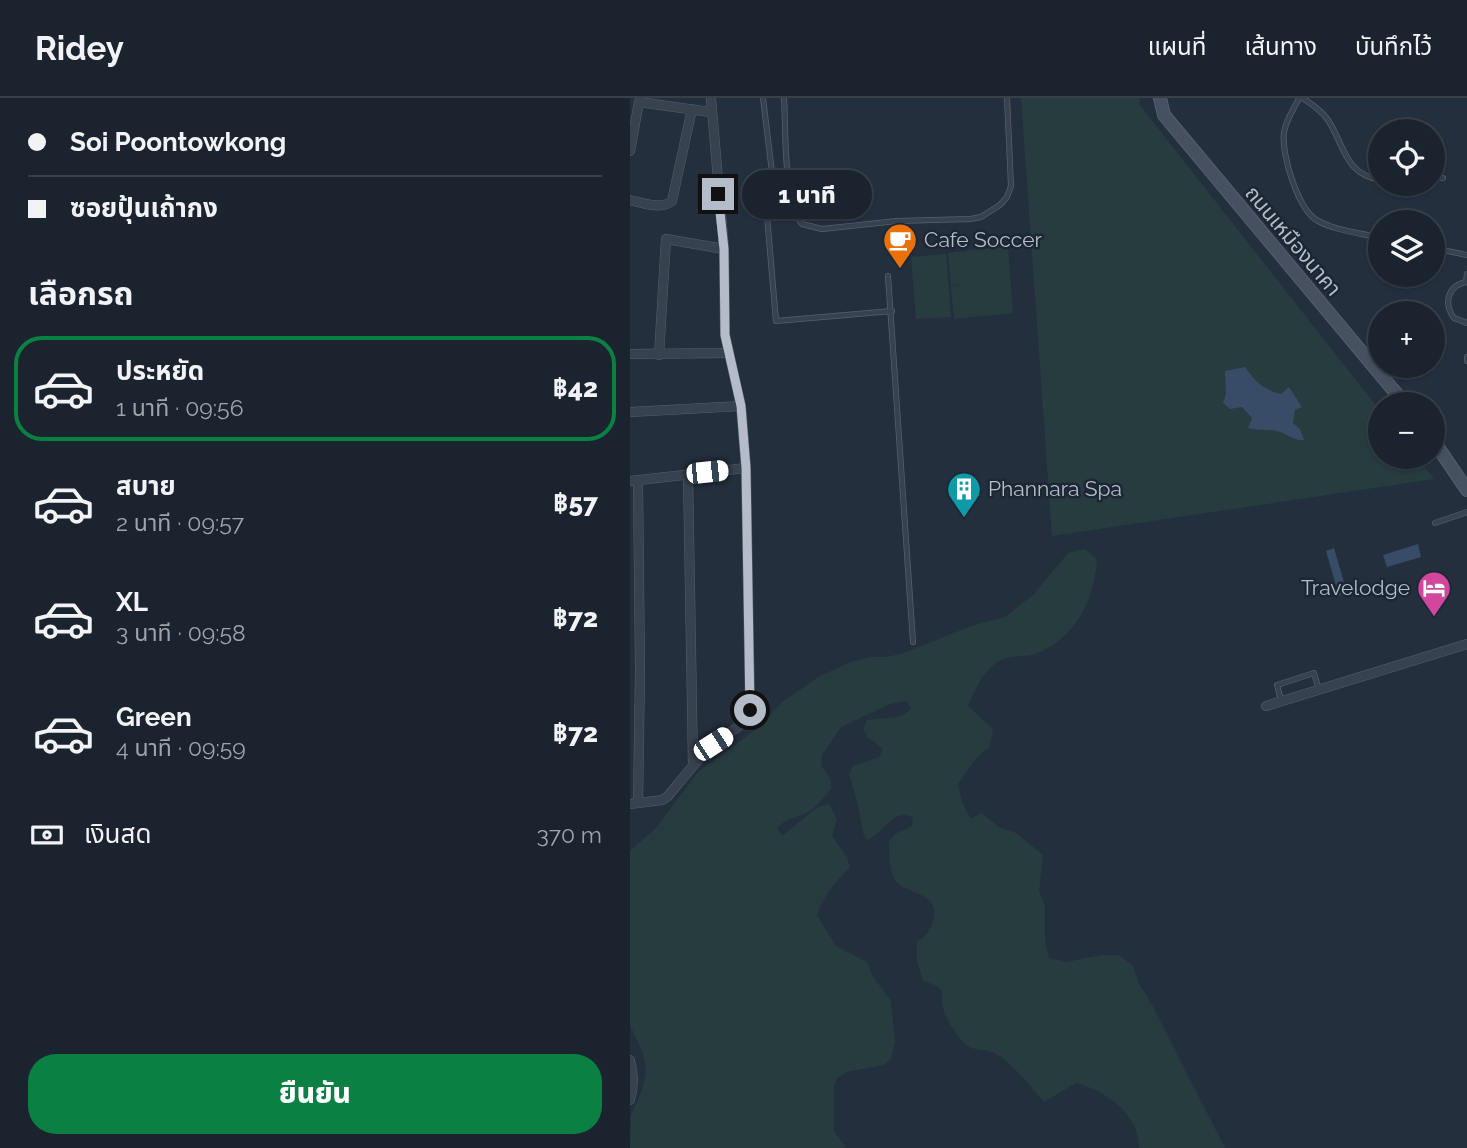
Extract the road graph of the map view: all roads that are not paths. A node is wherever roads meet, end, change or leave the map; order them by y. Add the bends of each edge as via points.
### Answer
1 (711, 98) edge
2 (762, 98) edge
3 (784, 98) edge
4 (1007, 98) edge
5 (1160, 98) edge
6 (1300, 98) edge
7 (692, 109) junction
8 (710, 112) junction
9 (630, 151) edge
10 (1368, 177) edge
11 (630, 200) edge
12 (1368, 235) edge
13 (724, 249) junction
14 (1445, 251) edge
15 (1467, 256) edge
16 (1467, 274) edge
17 (888, 276) dead end
18 (1467, 282) edge
19 (892, 311) junction
20 (1467, 323) edge
21 (630, 354) edge
22 (729, 354) junction
23 (659, 355) junction
24 (1395, 392) edge
25 (741, 406) junction
26 (630, 412) edge
27 (1445, 458) edge
28 (746, 468) junction
29 (688, 474) junction
30 (634, 481) edge
31 (1467, 490) edge
32 (1467, 512) edge
33 (1435, 523) dead end
34 (914, 642) dead end
35 (1467, 644) edge
36 (1319, 690) junction
37 (1281, 701) junction
38 (1266, 706) dead end
39 (694, 765) junction
40 (634, 803) edge
41 (630, 1060) edge
42 (630, 1100) edge

1 - 8 street
2 - 19 lane via 775,197 767,216 776,321
3 - 4 lane via 793,210 802,224 822,229 970,219 991,212 1007,197 1011,186
5 - 24 street, ถนนเหมืองนาคา via 1164,115
6 - 10 lane via 1317,107 1349,162
6 - 12 lane via 1284,131 1297,194 1316,220
7 - 8 street
7 - 9 street via 639,102
7 - 11 street via 671,201 660,206
8 - 13 street
13 - 22 street
13 - 23 street via 666,239
14 - 15 lane
16 - 18 lane
17 - 19 lane
18 - 20 lane via 1455,286 1447,305 1454,318
19 - 34 lane
21 - 23 street
22 - 23 street
22 - 25 street
25 - 26 street
25 - 28 street
27 - 31 street
28 - 29 street
28 - 39 street via 750,710 742,726 707,749
29 - 30 street
29 - 39 street
30 - 40 street via 640,671
32 - 33 lane
35 - 36 street
36 - 37 street
36 - 37 lane via 1314,674 1277,685
37 - 38 street
39 - 40 street via 662,800
41 - 42 street via 634,1072

